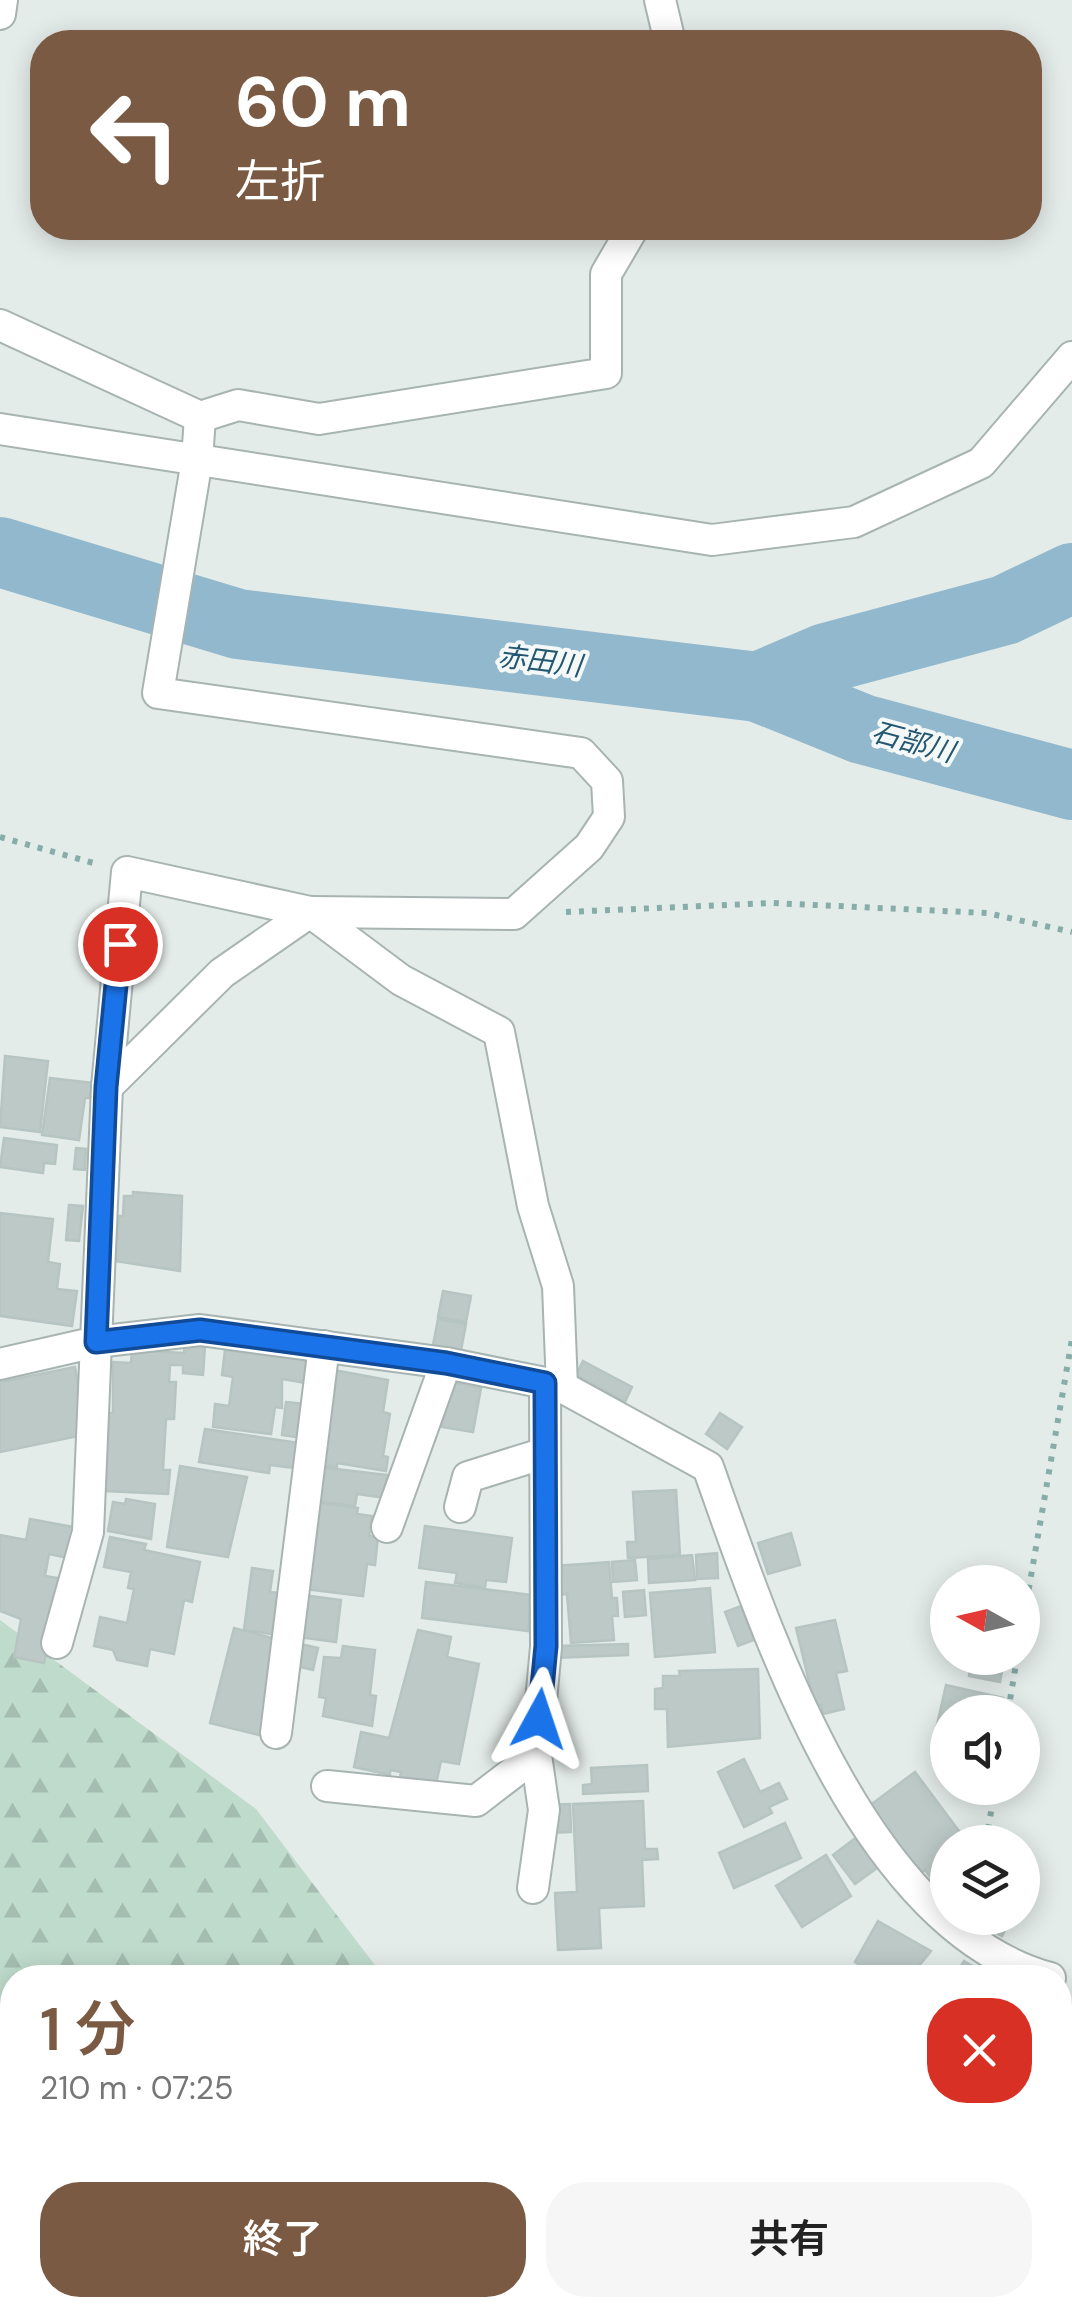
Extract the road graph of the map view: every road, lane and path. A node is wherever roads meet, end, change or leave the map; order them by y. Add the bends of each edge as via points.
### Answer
1 (2, 0) edge
2 (660, 0) edge
3 (0, 14) edge
4 (667, 30) edge
5 (626, 240) edge
6 (0, 325) edge
7 (1072, 357) edge
8 (200, 417) junction
9 (0, 429) edge
10 (197, 460) junction
11 (0, 837) edge
12 (127, 872) junction
13 (310, 912) junction
14 (514, 914) junction
15 (1072, 932) edge
16 (106, 1087) junction
17 (1072, 1339) edge
18 (96, 1342) junction
19 (324, 1346) junction
20 (446, 1363) junction
21 (0, 1364) edge
22 (554, 1385) junction
23 (545, 1453) junction
24 (460, 1507) dead end
25 (387, 1527) dead end
26 (1033, 1565) edge
27 (57, 1643) dead end
28 (276, 1733) dead end
29 (536, 1756) junction
30 (327, 1786) dead end
31 (533, 1888) dead end
32 (1016, 1965) edge

1 - 3 street
2 - 4 street
5 - 8 street via 606,274 606,373 319,419 238,405
6 - 8 street
7 - 10 street via 981,464 854,522 712,540
8 - 10 street
9 - 10 street
10 - 14 street via 158,693 581,753 607,781 608,817 589,847
11 - 12 path
12 - 13 street
12 - 16 street
13 - 14 street
13 - 16 street via 222,973
13 - 22 street via 401,980 499,1032 533,1206 558,1286
14 - 15 path via 772,903 987,913
16 - 18 street
17 - 26 path
18 - 19 street via 200,1330
18 - 21 street
18 - 27 street via 88,1532
19 - 20 street
19 - 28 street
20 - 22 street
20 - 25 street
22 - 23 street
22 - 32 street via 708,1467 775,1655 811,1729 892,1860 976,1944
23 - 24 street via 468,1477
23 - 29 street via 546,1646
29 - 30 street via 476,1800
29 - 31 street via 544,1810

